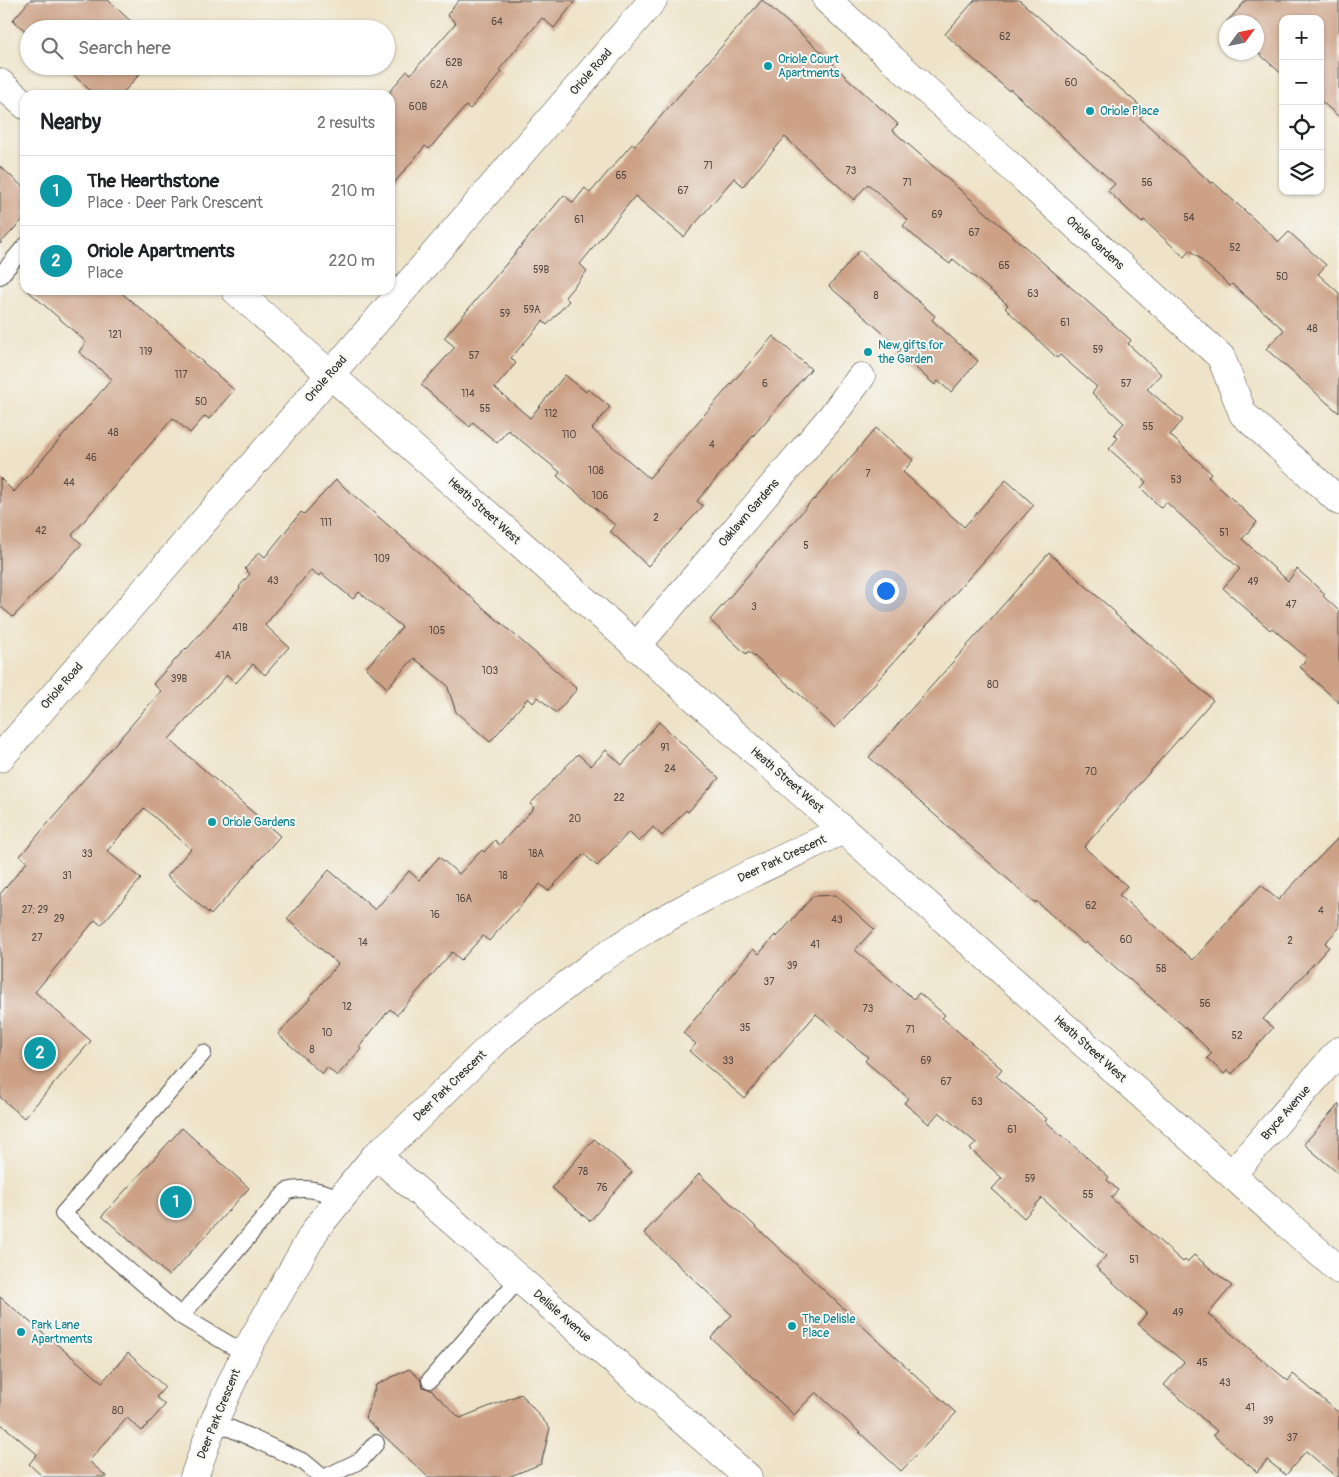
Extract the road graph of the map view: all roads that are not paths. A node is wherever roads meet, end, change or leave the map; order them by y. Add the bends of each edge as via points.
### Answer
1 (653, 0) edge
2 (828, 0) edge
3 (0, 82) edge
4 (20, 100) edge
5 (20, 252) edge
6 (0, 276) edge
7 (242, 295) edge
8 (331, 374) junction
9 (861, 377) dead end
10 (1339, 501) edge
11 (636, 647) junction
12 (0, 758) edge
13 (843, 830) junction
14 (1339, 1050) edge
15 (203, 1053) dead end
16 (376, 1155) junction
17 (1232, 1174) junction
18 (341, 1199) junction
19 (1339, 1270) edge
20 (519, 1279) junction
21 (181, 1316) junction
22 (246, 1351) junction
23 (430, 1380) dead end
24 (213, 1424) junction
25 (376, 1443) dead end
26 (194, 1477) edge
27 (322, 1477) edge
28 (326, 1477) edge
29 (748, 1477) edge

1 - 8 street, Oriole Road
2 - 10 street, Oriole Gardens via 1221,357 1243,414
3 - 4 street
5 - 6 lane
7 - 8 street, Heath Street West
8 - 11 street, Heath Street West
8 - 12 street, Oriole Road
9 - 11 street, Oaklawn Gardens via 832,416
11 - 13 street, Heath Street West
13 - 16 street, Deer Park Crescent via 696,902 648,928 595,963 502,1035
13 - 17 street, Heath Street West
14 - 17 street, Bryce Avenue
15 - 21 lane via 63,1214
16 - 18 street, Deer Park Crescent
16 - 20 street, Delisle Avenue
17 - 19 street, Heath Street West
18 - 21 lane via 325,1192 300,1188 287,1191
18 - 22 street, Deer Park Crescent via 316,1229
20 - 23 lane
20 - 29 street, Delisle Avenue
21 - 22 lane
22 - 24 street, Deer Park Crescent
24 - 26 street, Deer Park Crescent
24 - 27 lane via 232,1428 304,1462
25 - 28 lane via 361,1460

